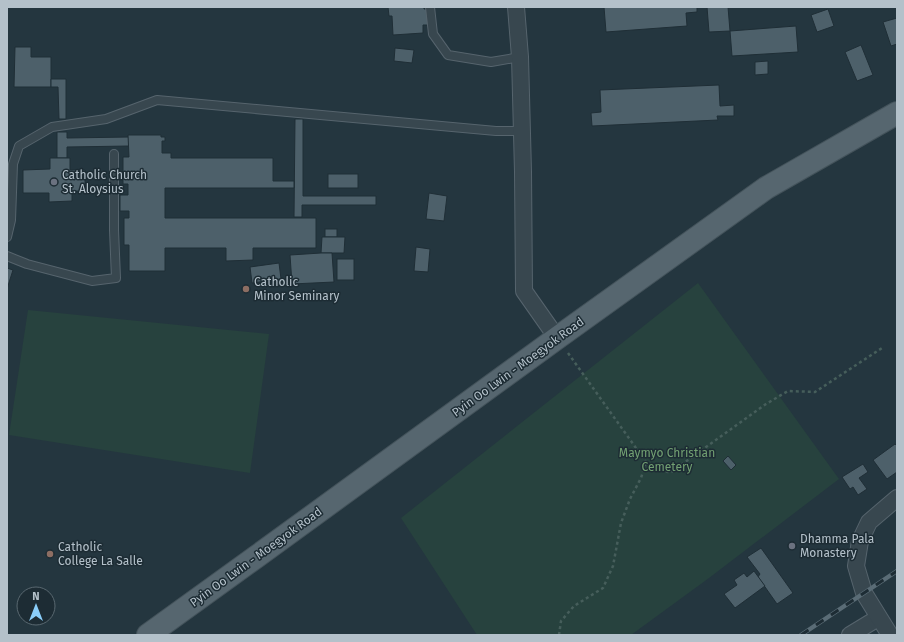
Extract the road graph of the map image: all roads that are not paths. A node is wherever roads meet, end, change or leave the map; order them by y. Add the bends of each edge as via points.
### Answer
1 (430, 7) edge
2 (516, 7) edge
3 (520, 56) junction
4 (897, 113) edge
5 (522, 131) junction
6 (114, 154) dead end
7 (7, 236) edge
8 (7, 256) edge
9 (557, 338) junction
10 (897, 498) edge
11 (878, 618) junction
12 (148, 635) edge
13 (850, 635) edge
14 (890, 635) edge

1 - 3 lane via 433,34 448,54 491,62
2 - 3 street
3 - 5 street
4 - 9 main road, Pyin Oo Lwin - Moegyok Road via 766,188
5 - 7 lane via 496,131 157,100 106,119 52,127 19,146 13,164 11,220
5 - 9 street via 524,290
6 - 8 lane via 116,278 92,281 27,264
9 - 12 main road, Pyin Oo Lwin - Moegyok Road
10 - 11 street via 869,522 860,541 856,566 864,593
11 - 13 street
11 - 14 street

